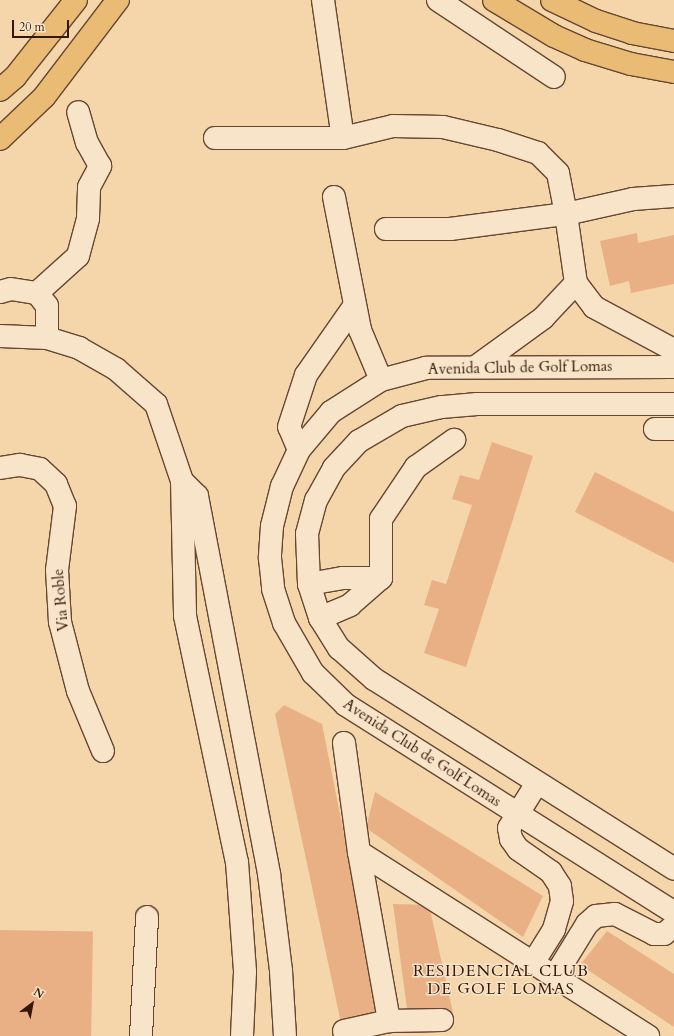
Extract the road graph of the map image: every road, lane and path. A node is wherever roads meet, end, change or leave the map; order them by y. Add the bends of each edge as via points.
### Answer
1 (76, 0) edge
2 (118, 0) edge
3 (322, 0) edge
4 (438, 0) edge
5 (494, 0) edge
6 (552, 0) edge
7 (596, 21) junction
8 (674, 41) edge
9 (585, 50) junction
10 (674, 72) edge
11 (554, 77) dead end
12 (0, 90) edge
13 (78, 112) dead end
14 (215, 138) dead end
15 (342, 138) junction
16 (0, 139) edge
17 (674, 196) edge
18 (334, 197) dead end
19 (566, 214) junction
20 (386, 230) dead end
21 (576, 283) junction
22 (0, 292) edge
23 (37, 293) junction
24 (355, 304) junction
25 (0, 336) edge
26 (47, 338) junction
27 (674, 350) edge
28 (477, 366) junction
29 (674, 368) edge
30 (380, 380) junction
31 (674, 404) edge
32 (454, 440) dead end
33 (299, 450) junction
34 (0, 468) edge
35 (182, 481) junction
36 (381, 578) junction
37 (309, 584) junction
38 (320, 618) junction
39 (344, 743) dead end
40 (103, 751) dead end
41 (537, 782) junction
42 (516, 814) junction
43 (359, 852) junction
44 (674, 869) edge
45 (674, 912) edge
46 (147, 917) dead end
47 (674, 926) edge
48 (533, 963) junction
49 (555, 976) junction
50 (442, 1020) dead end
51 (389, 1021) junction
52 (344, 1031) dead end
53 (140, 1036) edge
54 (242, 1036) edge
55 (285, 1036) edge
56 (648, 1036) edge

1 - 12 main road via 15,77
2 - 16 main road via 44,97
3 - 15 street
4 - 11 street
5 - 9 main road via 554,36
6 - 7 main road
7 - 8 main road
7 - 9 main road
9 - 10 main road via 631,64
13 - 23 street via 87,143 100,166 88,187 88,218 78,256
14 - 15 street
15 - 19 street via 393,126 443,127 538,153 558,173
17 - 19 street via 633,199
18 - 24 street
19 - 20 street via 450,229
19 - 21 street
21 - 27 street via 594,307
21 - 28 street via 543,318
22 - 23 street via 11,289
23 - 26 street via 47,306
24 - 30 street via 360,330
24 - 33 street via 306,375 289,427
25 - 26 street
26 - 35 street via 79,348 116,369 156,404
28 - 29 street, Avenida Club de Golf Lomas
28 - 30 street, Avenida Club de Golf Lomas via 426,368
30 - 33 street, Avenida Club de Golf Lomas via 331,412
31 - 37 street via 477,404 441,407 402,416 359,441 334,468 316,500 308,534
32 - 36 street via 416,467 381,518
33 - 42 street, Avenida Club de Golf Lomas via 282,486 272,526 270,558 274,589 284,623 313,673 346,705
34 - 40 street, Via Roble via 20,465 40,469 56,484 65,506 56,570 60,622 78,691
35 - 54 street via 185,616 237,862 245,972
35 - 55 street via 197,496 269,874 282,971
36 - 37 street via 343,578
36 - 38 street via 350,605
37 - 38 street
38 - 41 street via 339,648 374,679
39 - 43 street
41 - 42 street
41 - 44 street
42 - 45 street, Avenida Club de Golf Lomas
42 - 48 street via 509,828 511,839 518,849 550,872 560,886 562,901 554,929
43 - 48 street
43 - 51 street
46 - 53 street
47 - 49 street via 664,934 654,934 614,914 596,916 587,924
48 - 49 street
49 - 56 street
50 - 51 street
51 - 52 street

